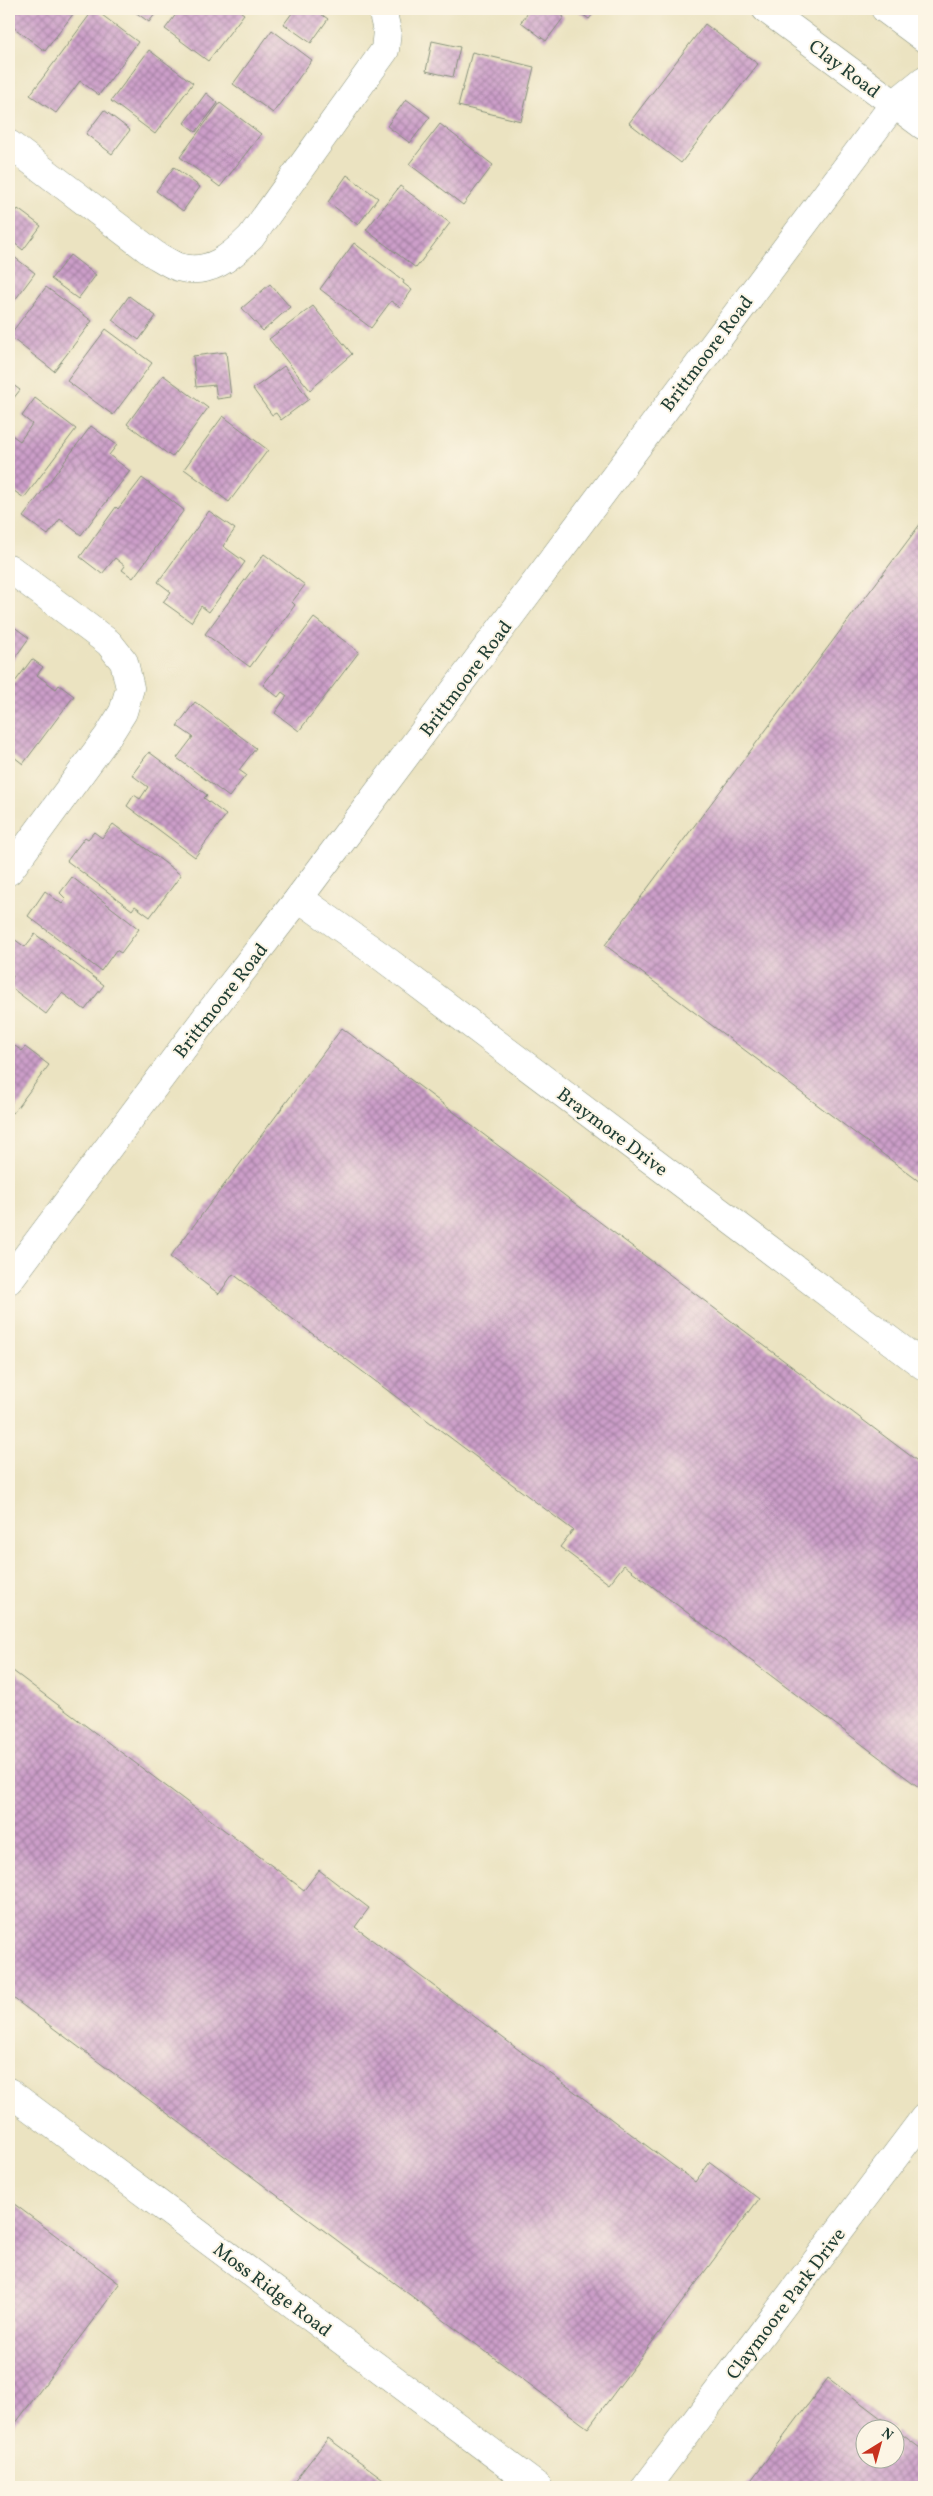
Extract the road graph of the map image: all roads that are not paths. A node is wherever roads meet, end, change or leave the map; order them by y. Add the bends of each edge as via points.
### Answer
1 (382, 9) edge
2 (766, 9) edge
3 (885, 9) edge
4 (924, 38) edge
5 (924, 80) edge
6 (894, 104) junction
7 (924, 126) edge
8 (9, 144) edge
9 (9, 568) edge
10 (9, 871) edge
11 (300, 898) junction
12 (9, 1280) edge
13 (924, 1366) edge
14 (9, 2092) edge
15 (924, 2118) edge
16 (538, 2487) edge
17 (646, 2487) edge

1 - 8 street via 387,31 385,50 251,237 232,257 208,268 179,267 154,254
2 - 6 street, Clay Road
3 - 4 street
5 - 6 street, Brittmoore Road
6 - 7 street, Clay Road
6 - 11 street, Brittmoore Road
9 - 10 street via 109,643 124,662 130,688 123,712
11 - 12 street, Brittmoore Road
11 - 13 street, Braymore Drive
14 - 16 street, Moss Ridge Road
15 - 17 street, Claymoore Park Drive

